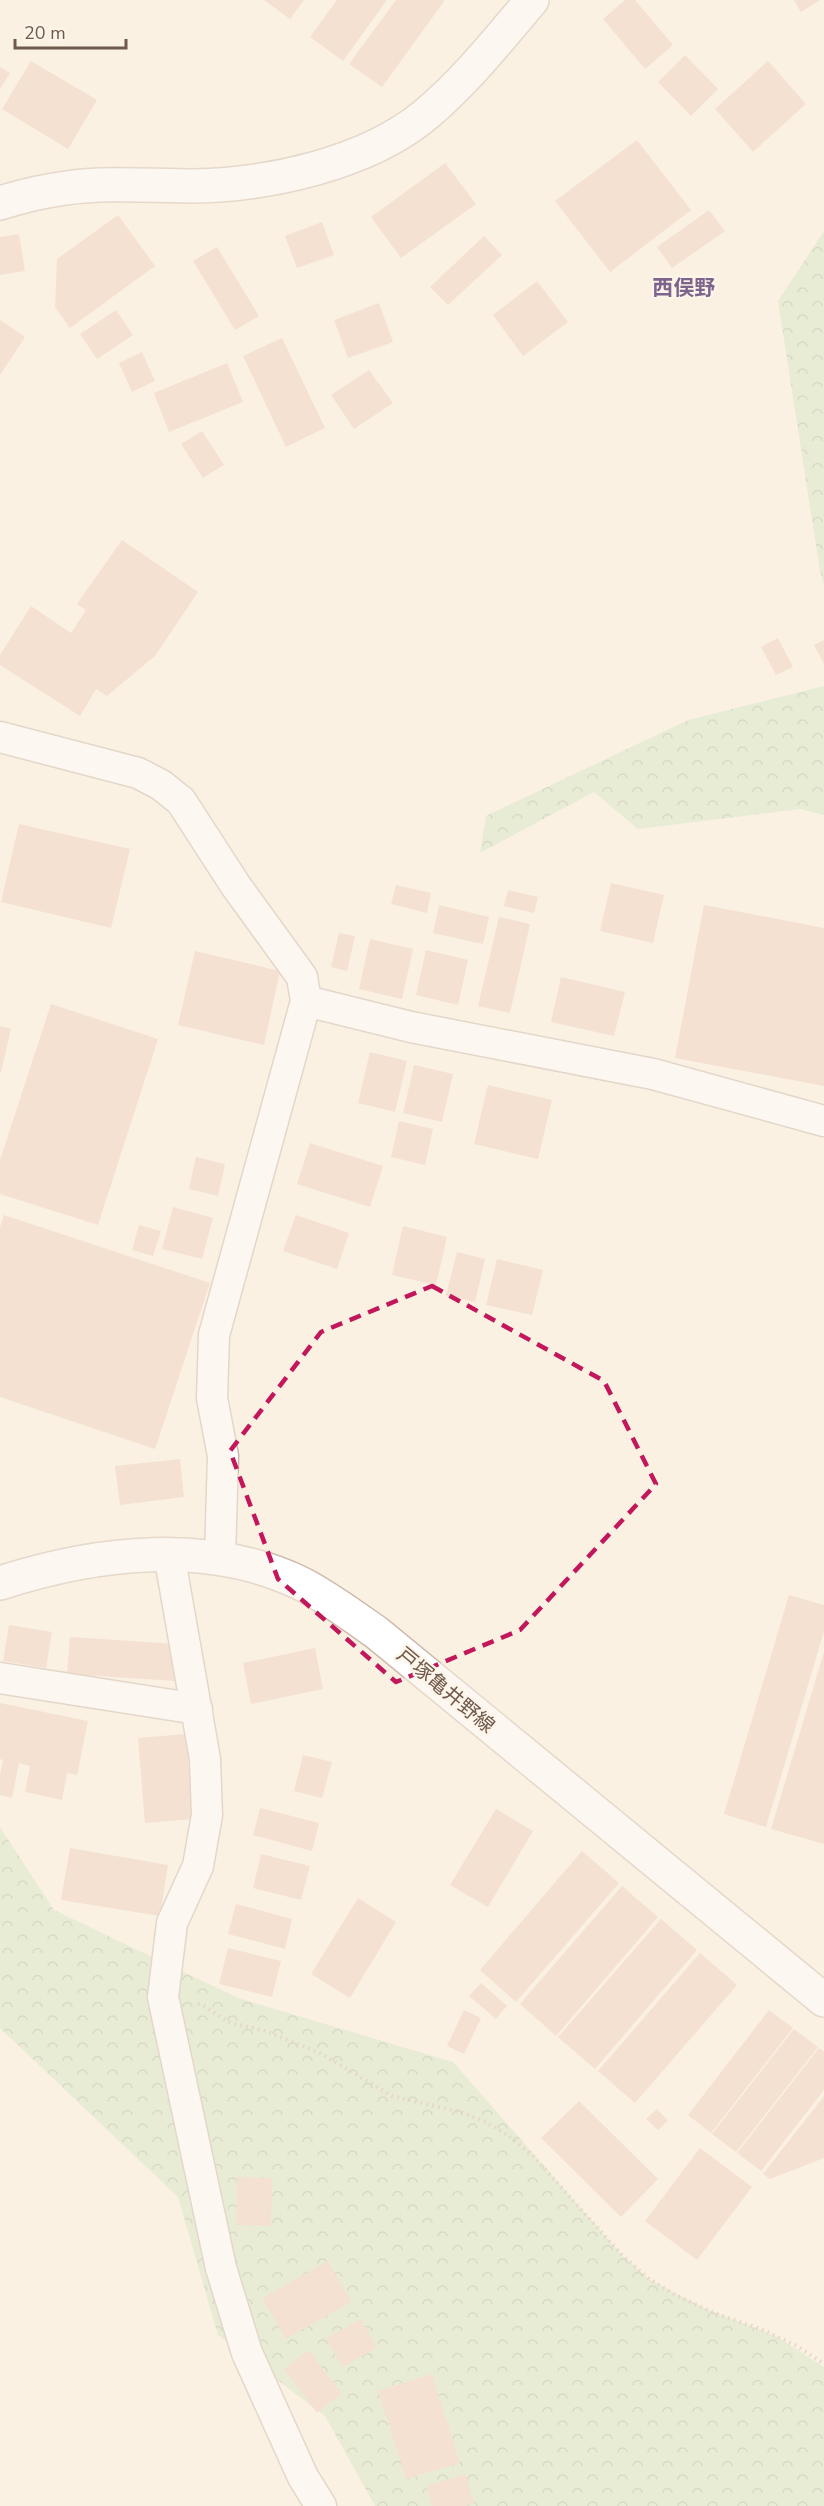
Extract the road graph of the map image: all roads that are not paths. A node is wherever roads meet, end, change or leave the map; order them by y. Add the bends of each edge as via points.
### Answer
1 (532, 0) edge
2 (0, 203) edge
3 (0, 737) edge
4 (306, 1001) junction
5 (824, 1121) edge
6 (169, 1554) junction
7 (220, 1557) junction
8 (0, 1583) edge
9 (0, 1678) edge
10 (197, 1709) junction
11 (824, 2000) edge
12 (321, 2506) edge

1 - 2 main road via 459,84 423,117 345,160 253,180 197,186 68,188
3 - 4 street via 138,773 181,801 302,977
4 - 5 street via 411,1027 652,1074
4 - 7 street via 214,1335 212,1398 223,1456
6 - 7 main road, 戸塚亀井野線
6 - 8 main road, 戸塚亀井野線 via 78,1562
6 - 10 street
7 - 11 main road, 戸塚亀井野線 via 302,1584 377,1633
9 - 10 street
10 - 12 street via 205,1759 207,1815 198,1866 172,1923 164,1997 221,2268 247,2353 303,2477

